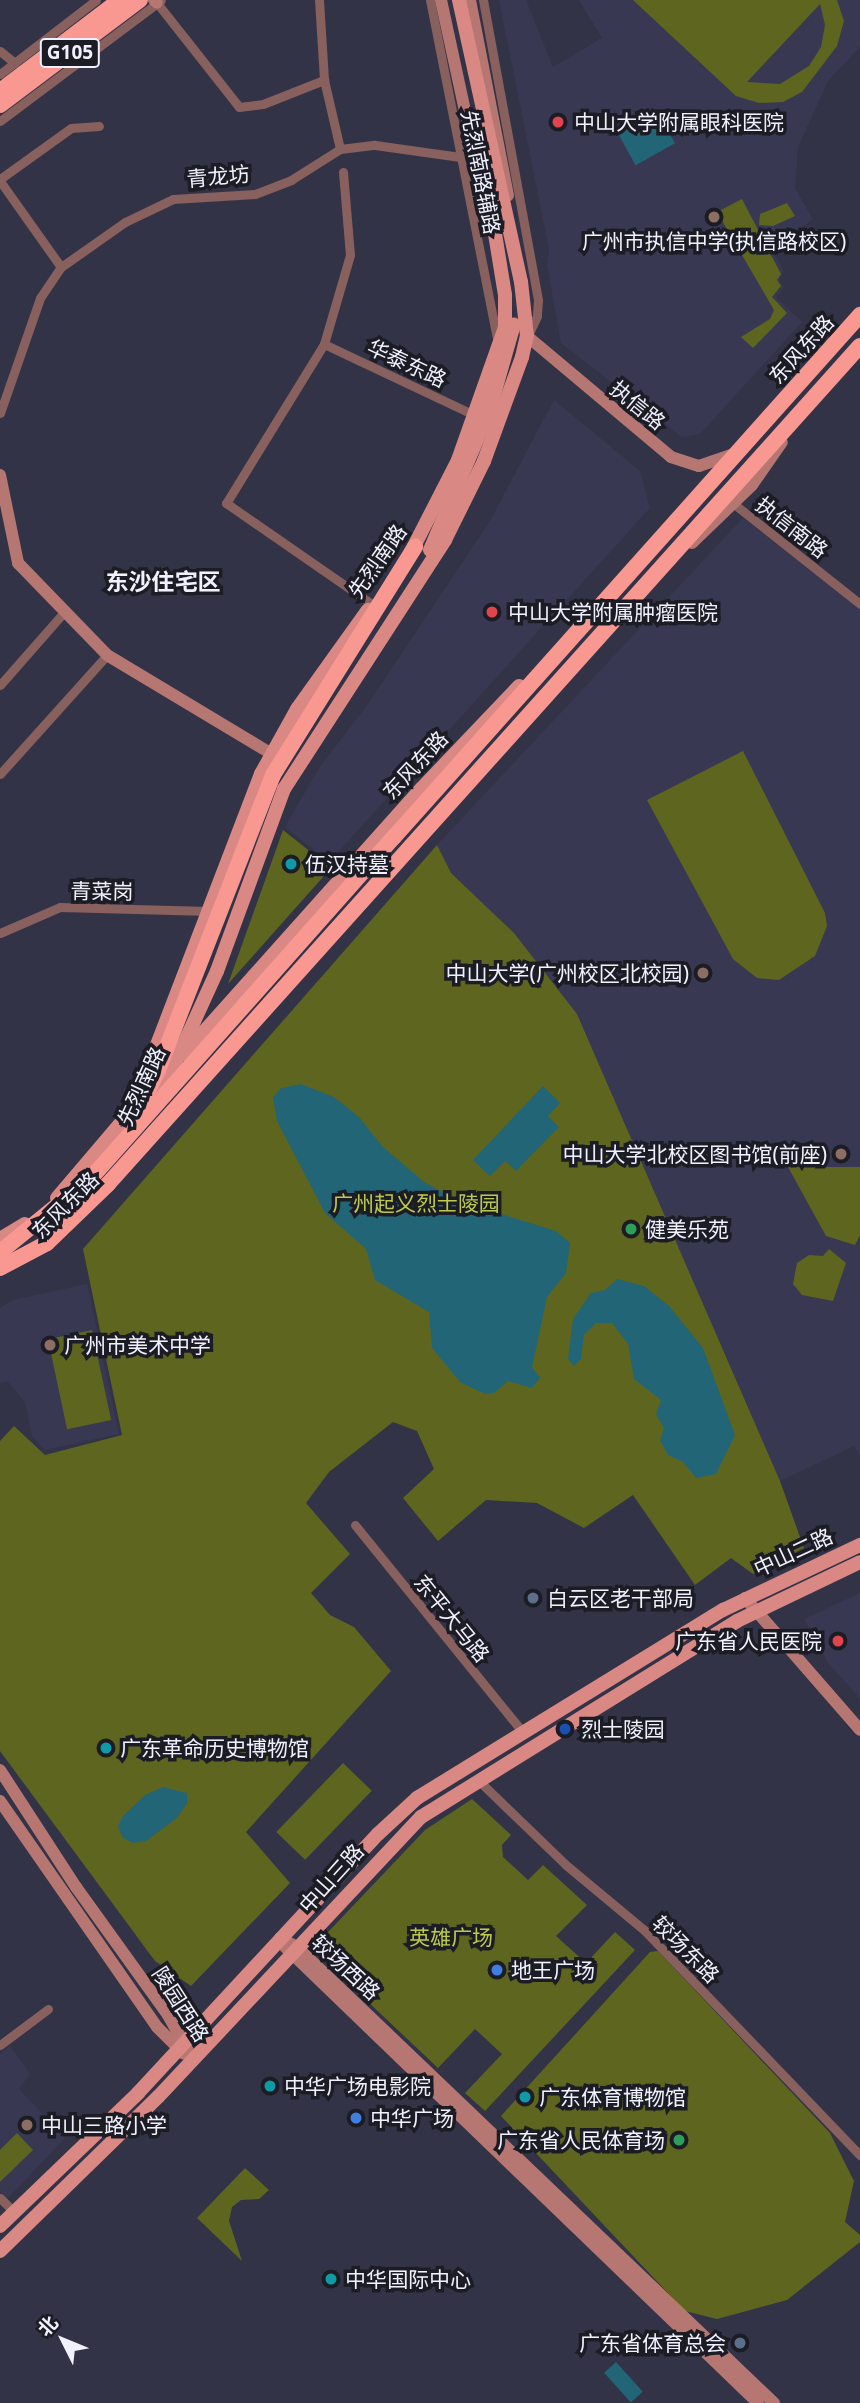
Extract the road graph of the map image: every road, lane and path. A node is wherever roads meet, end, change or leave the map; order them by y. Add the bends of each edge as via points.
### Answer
1 (120, 0) edge
2 (140, 0) edge
3 (319, 0) edge
4 (430, 0) edge
5 (441, 0) edge
6 (451, 0) edge
7 (459, 0) edge
8 (470, 0) edge
9 (483, 0) edge
10 (157, 1) edge
11 (101, 2) edge
12 (0, 51) edge
13 (15, 63) junction
14 (0, 74) edge
15 (324, 80) junction
16 (0, 91) edge
17 (0, 105) edge
18 (476, 107) junction
19 (0, 121) edge
20 (99, 126) dead end
21 (340, 149) junction
22 (460, 157) junction
23 (343, 172) dead end
24 (0, 180) edge
25 (500, 197) junction
26 (495, 227) junction
27 (512, 233) junction
28 (61, 267) junction
29 (860, 315) edge
30 (527, 336) junction
31 (324, 344) junction
32 (860, 346) edge
33 (499, 349) junction
34 (0, 412) edge
35 (476, 416) junction
36 (796, 417) junction
37 (737, 451) junction
38 (0, 475) edge
39 (734, 503) junction
40 (415, 547) junction
41 (648, 583) junction
42 (372, 604) junction
43 (860, 604) edge
44 (65, 611) junction
45 (400, 611) junction
46 (565, 641) junction
47 (107, 655) junction
48 (0, 685) edge
49 (270, 753) junction
50 (2, 767) edge
51 (209, 911) junction
52 (0, 933) edge
53 (194, 952) junction
54 (221, 959) junction
55 (175, 1064) junction
56 (202, 1081) junction
57 (130, 1111) junction
58 (122, 1142) junction
59 (123, 1166) junction
60 (0, 1239) edge
61 (0, 1254) edge
62 (24, 1257) junction
63 (0, 1268) edge
64 (0, 1277) edge
65 (355, 1525) dead end
66 (860, 1545) edge
67 (860, 1562) edge
68 (745, 1598) junction
69 (756, 1611) junction
70 (860, 1730) edge
71 (522, 1731) junction
72 (0, 1770) edge
73 (477, 1779) junction
74 (0, 1801) edge
75 (280, 1938) junction
76 (293, 1951) junction
77 (48, 2008) dead end
78 (0, 2045) edge
79 (182, 2046) junction
80 (193, 2060) junction
81 (860, 2155) edge
82 (0, 2198) edge
83 (15, 2213) junction
84 (0, 2227) edge
85 (0, 2251) edge
86 (758, 2403) edge
87 (774, 2403) edge

1 - 11 highway, G105
2 - 17 highway, G105
3 - 15 street
4 - 22 street, 先烈南路辅路
5 - 26 street via 480,189
6 - 18 main road, 先烈南路
7 - 18 main road, 先烈南路
8 - 27 street
9 - 30 street via 538,300 537,316
10 - 15 street via 239,107 263,104
10 - 19 street
11 - 13 street
11 - 16 highway, G105
12 - 13 street
13 - 14 street
15 - 21 street
18 - 25 main road, 先烈南路
18 - 26 main road, 先烈南路
20 - 24 street via 71,128
21 - 22 street, 青龙坊 via 374,145
21 - 28 street, 青龙坊 via 291,180 255,194 173,199 125,222
22 - 33 street, 先烈南路辅路
23 - 31 street via 350,256
24 - 28 street
25 - 27 main road, 先烈南路
25 - 45 main road, 先烈南路 via 515,298 511,342 456,495
26 - 33 main road, 先烈南路 via 506,312
27 - 30 main road, 先烈南路
28 - 34 street, 青龙坊 via 40,298
29 - 37 highway, 东风东路
30 - 37 street, 执信路 via 671,457 707,466
30 - 45 main road, 先烈南路 via 518,373 473,485
31 - 35 street, 华泰东路
31 - 42 street via 226,503
32 - 36 highway, 东风东路
33 - 35 main road, 先烈南路
35 - 40 main road, 先烈南路
36 - 39 street via 758,477
36 - 41 highway, 东风东路
37 - 46 highway, 东风东路
38 - 44 street via 18,563
39 - 41 street
39 - 43 street, 执信南路
40 - 42 main road, 先烈南路
40 - 58 highway, bridge via 273,775 163,1059
41 - 56 highway, 东风东路
42 - 49 main road, 先烈南路
44 - 47 street
44 - 48 street
45 - 54 main road, 先烈南路 via 284,789
46 - 55 main road, 东风东路 via 422,788
46 - 58 highway, bridge
47 - 49 street
47 - 50 street
49 - 51 main road, 先烈南路
51 - 52 street, 青菜岗 via 60,907
51 - 53 main road, 先烈南路
53 - 54 main road via 197,960 210,965
53 - 57 main road, 先烈南路
54 - 55 main road, 先烈南路
55 - 57 main road, 东风东路
55 - 59 main road, 先烈南路
56 - 59 highway, 东风东路
56 - 64 highway, 东风东路 via 78,1228 47,1255
57 - 60 main road, 东风东路 via 61,1194
58 - 61 highway, bridge via 58,1209
59 - 62 highway, 东风东路 via 55,1236
61 - 62 street
62 - 63 highway, 东风东路
65 - 71 street, 东平大马路
66 - 68 main road, 中山二路
67 - 69 main road, 中山二路
68 - 69 street
68 - 71 main road, 中山三路
69 - 70 street
69 - 73 main road, 中山三路
71 - 75 main road, 中山三路 via 411,1804
72 - 79 street, 陵园西路
73 - 76 main road, 中山三路 via 410,1826
73 - 81 street, 较场东路 via 566,1865 644,1930
74 - 79 street, 陵园西路 via 156,2026
75 - 76 street, 较场西路
75 - 79 main road, 中山三路
76 - 80 main road, 中山三路
76 - 86 street, 较场西路
76 - 87 street, 较场西路
77 - 78 street
79 - 80 street, 陵园西路
79 - 83 main road, 中山三路
80 - 85 main road, 中山三路
82 - 83 street
83 - 84 main road, 中山三路

